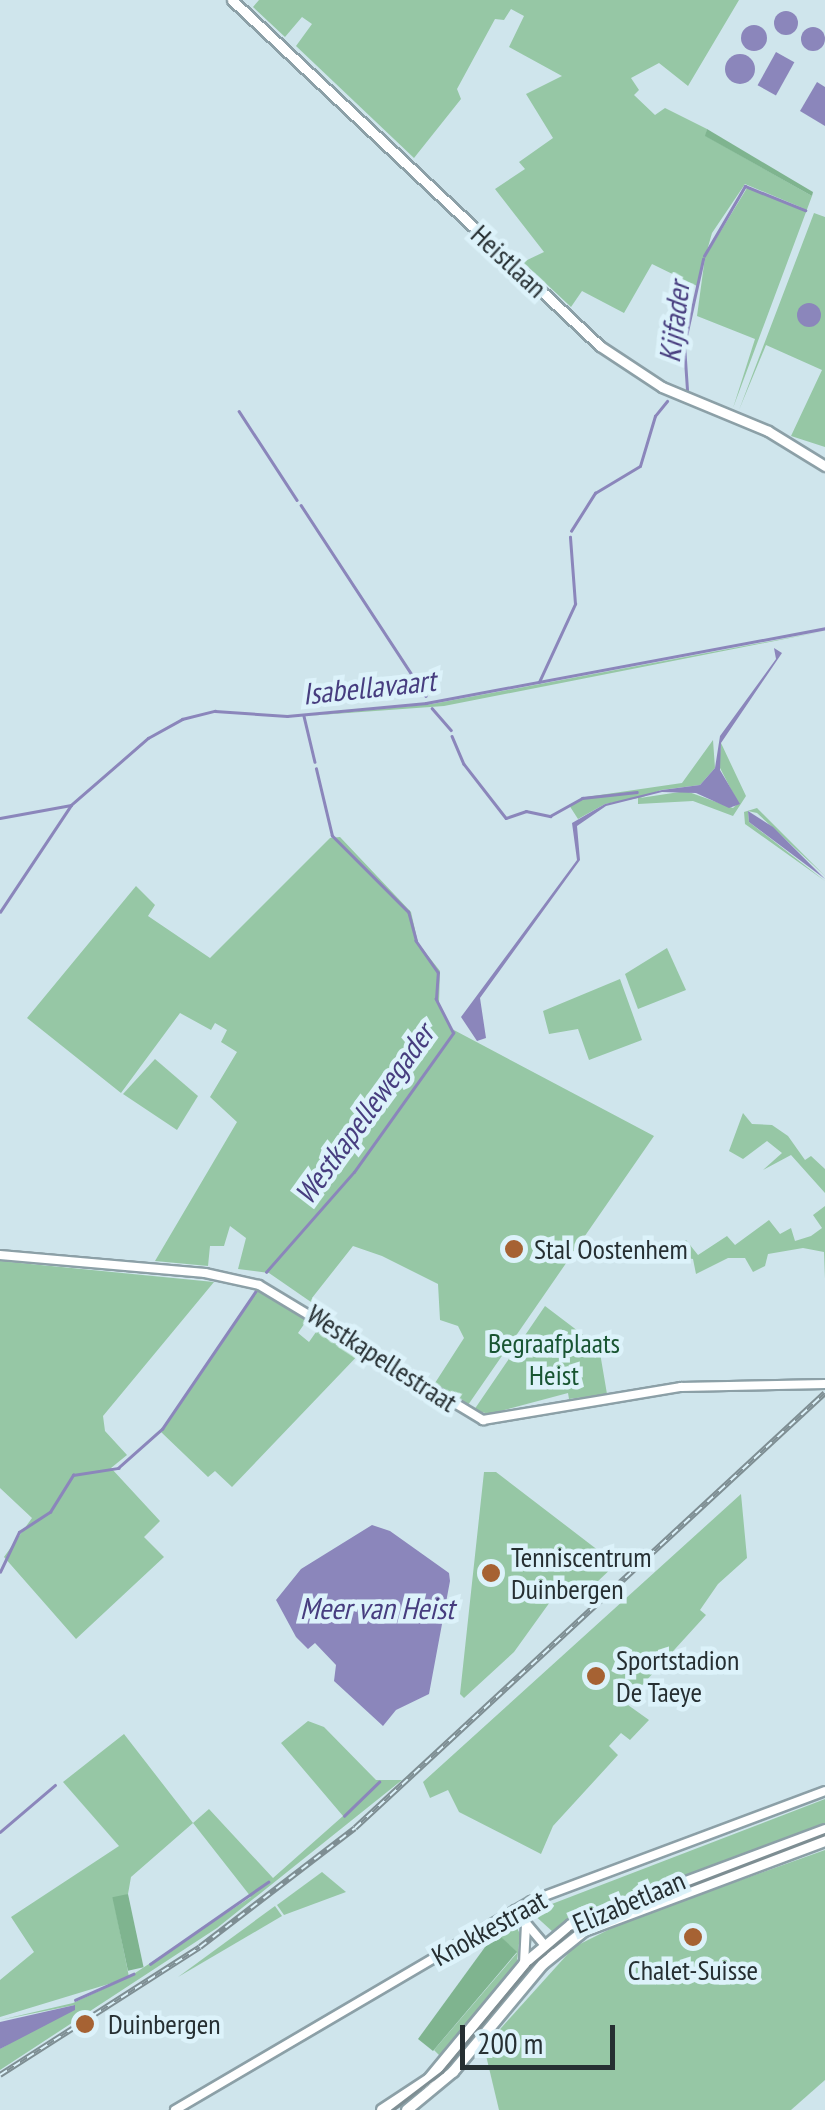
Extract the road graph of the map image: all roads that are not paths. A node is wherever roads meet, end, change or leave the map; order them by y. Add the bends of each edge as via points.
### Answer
1 (232, 0) edge
2 (825, 466) edge
3 (0, 1255) edge
4 (825, 1384) edge
5 (825, 1791) edge
6 (825, 1830) edge
7 (825, 1841) edge
8 (515, 1910) junction
9 (526, 1924) junction
10 (544, 1945) junction
11 (553, 1955) junction
12 (524, 1964) junction
13 (174, 2110) edge
14 (382, 2110) edge
15 (407, 2110) edge

1 - 2 main road, Heistlaan via 610,354 662,387 768,431
3 - 4 street, Westkapellestraat via 205,1273 259,1286 484,1420 681,1388
5 - 8 street, Knokkestraat
6 - 10 main road, Elizabetlaan via 592,1914
7 - 11 main road, Elizabetlaan via 606,1920
8 - 9 street
8 - 13 street, Knokkestraat
9 - 10 street
9 - 12 street
10 - 11 street
10 - 12 main road, Elizabetlaan
11 - 15 main road, Elizabetlaan via 453,2072
12 - 14 main road, Elizabetlaan via 444,2065

